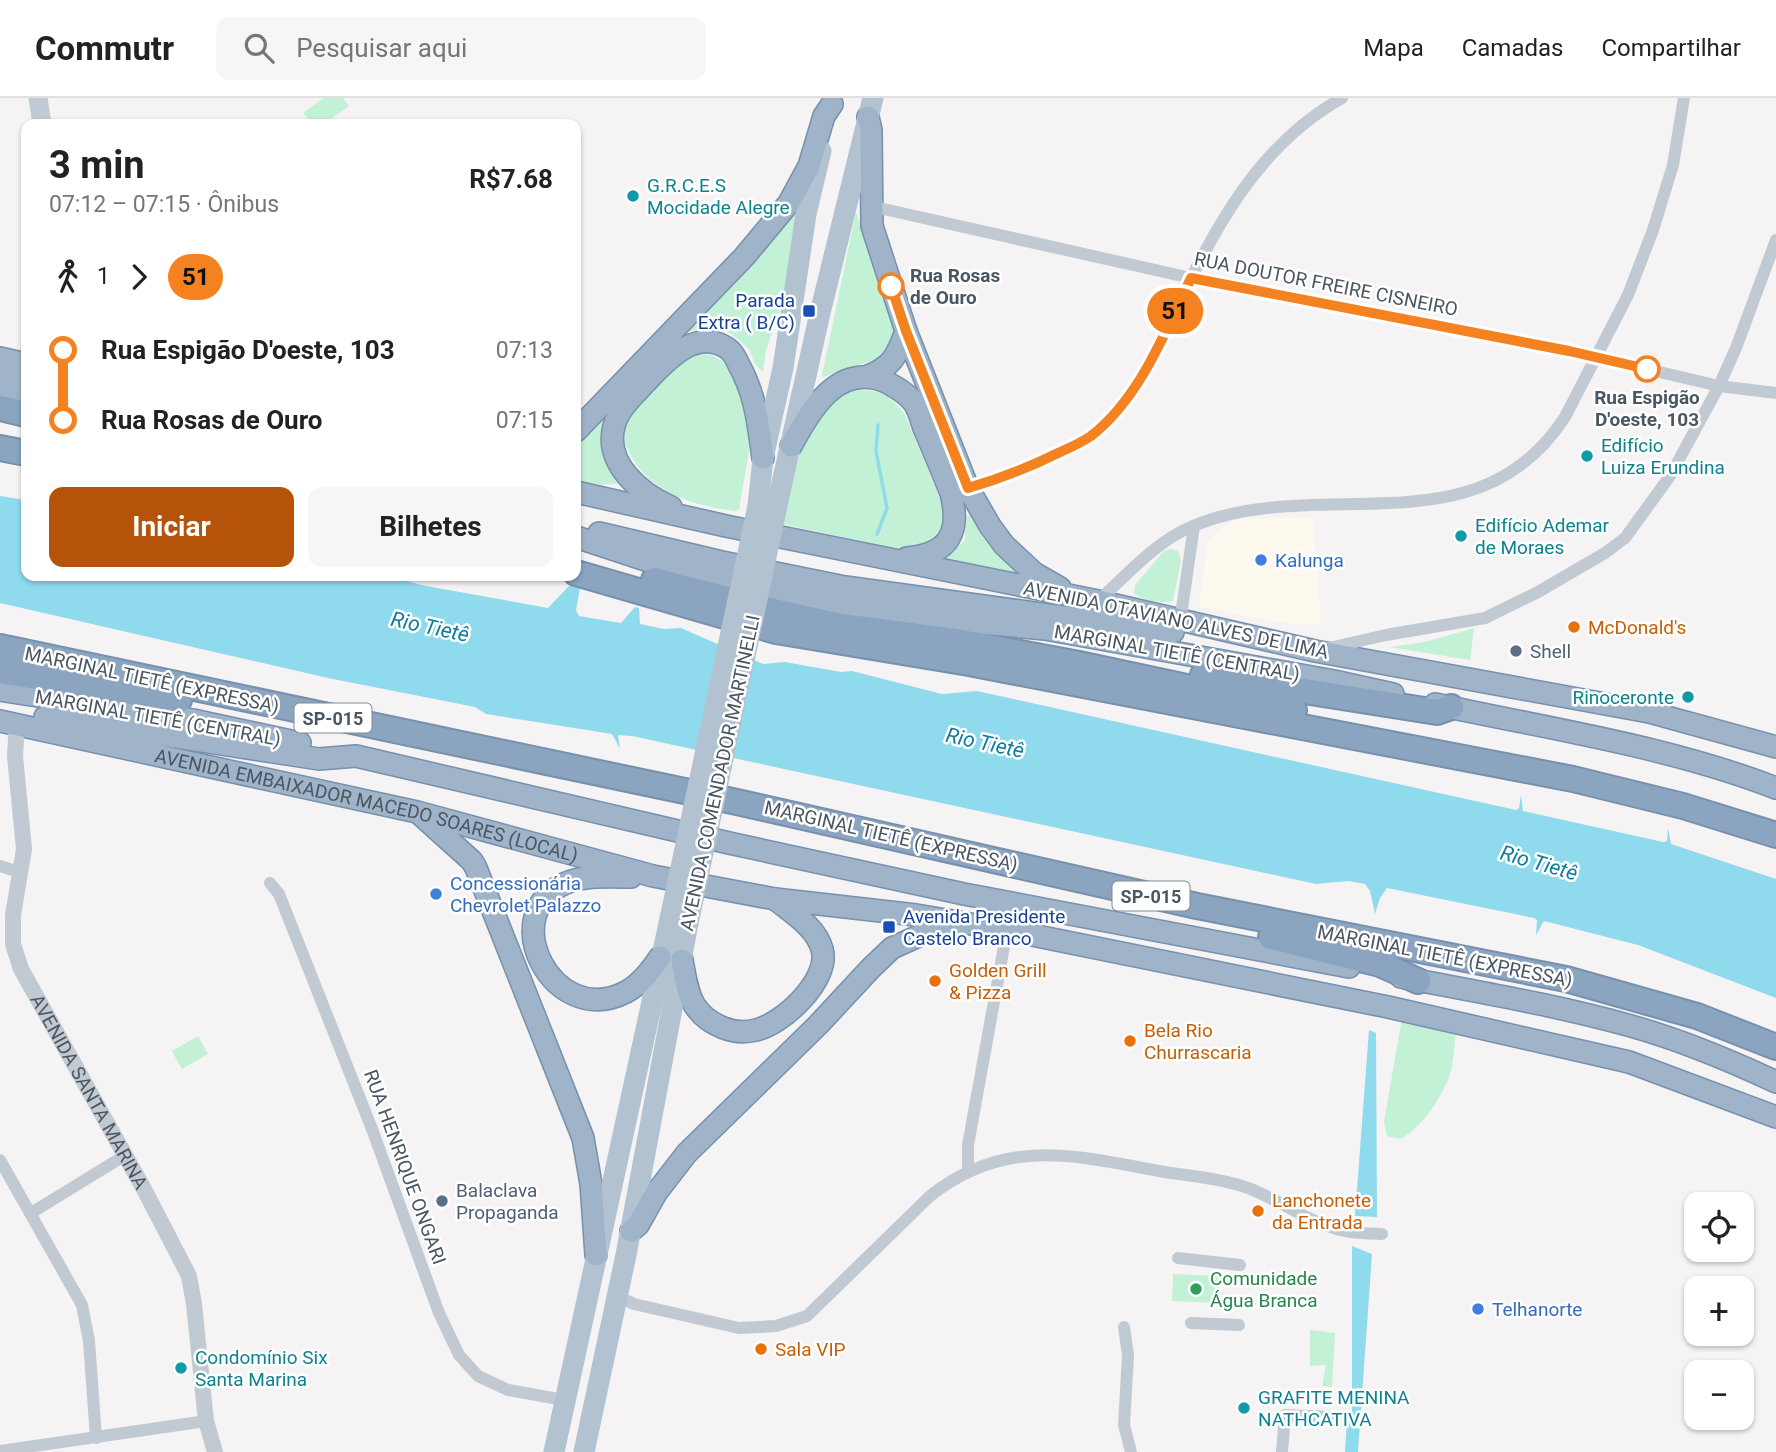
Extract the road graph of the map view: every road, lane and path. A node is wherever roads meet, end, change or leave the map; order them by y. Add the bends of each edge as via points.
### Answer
1 (38, 98) edge
2 (1342, 98) edge
3 (1684, 98) edge
4 (832, 101) edge
5 (870, 108) edge
6 (41, 119) edge
7 (870, 206) junction
8 (1776, 240) edge
9 (1191, 278) junction
10 (906, 331) junction
11 (1596, 357) junction
12 (0, 358) edge
13 (21, 363) edge
14 (0, 374) edge
15 (865, 377) junction
16 (21, 380) edge
17 (1718, 386) junction
18 (0, 393) edge
19 (1776, 393) edge
20 (21, 397) edge
21 (0, 408) edge
22 (21, 413) edge
23 (581, 426) edge
24 (791, 446) junction
25 (0, 448) edge
26 (21, 452) edge
27 (763, 458) junction
28 (968, 488) junction
29 (581, 493) edge
30 (767, 508) junction
31 (726, 526) junction
32 (1194, 526) junction
33 (581, 528) edge
34 (581, 539) edge
35 (894, 559) junction
36 (581, 560) edge
37 (581, 574) edge
38 (1073, 596) junction
39 (1098, 601) junction
40 (1180, 622) junction
41 (1206, 628) junction
42 (0, 647) edge
43 (1315, 651) junction
44 (1079, 664) junction
45 (0, 671) edge
46 (0, 690) edge
47 (237, 698) junction
48 (1451, 707) junction
49 (10, 723) edge
50 (1399, 745) junction
51 (1776, 747) edge
52 (356, 756) junction
53 (1776, 788) edge
54 (417, 812) junction
55 (1776, 835) edge
56 (914, 841) junction
57 (0, 866) edge
58 (19, 872) junction
59 (653, 876) junction
60 (270, 883) dead end
61 (964, 894) junction
62 (775, 899) junction
63 (679, 921) junction
64 (979, 925) junction
65 (1007, 930) junction
66 (7, 946) edge
67 (660, 957) junction
68 (682, 960) junction
69 (1257, 980) junction
70 (1418, 981) junction
71 (1776, 1047) edge
72 (1776, 1082) edge
73 (1776, 1117) edge
74 (124, 1156) junction
75 (0, 1160) edge
76 (968, 1171) junction
77 (31, 1213) junction
78 (631, 1231) junction
79 (1382, 1234) dead end
80 (596, 1255) junction
81 (1178, 1258) dead end
82 (1240, 1265) dead end
83 (617, 1296) junction
84 (1191, 1323) dead end
85 (1239, 1325) dead end
86 (1124, 1327) dead end
87 (565, 1400) junction
88 (1332, 1417) dead end
89 (206, 1422) junction
90 (96, 1438) junction
91 (0, 1451) edge
92 (215, 1452) edge
93 (554, 1452) edge
94 (584, 1452) edge
95 (1131, 1452) edge
96 (1282, 1452) edge

1 - 6 main road
2 - 9 street via 1322,109 1245,184
3 - 11 street via 1673,165 1653,230 1628,295
4 - 23 highway via 809,166 789,203 744,257
4 - 27 main road, AVENIDA COMENDADOR MARTINELLI via 806,214 783,368
5 - 7 highway
5 - 24 main road, AVENIDA COMENDADOR MARTINELLI
7 - 9 street, RUA DOUTOR FREIRE CISNEIRO
7 - 10 highway via 872,226
8 - 17 street
9 - 11 street, RUA DOUTOR FREIRE CISNEIRO
9 - 28 street via 1149,364 1117,410 1092,435 1024,470
10 - 15 highway via 884,370
10 - 28 highway
11 - 17 street, RUA DOUTOR FREIRE CISNEIRO
11 - 32 street via 1553,434 1533,457 1480,489 1421,501 1247,509
12 - 13 highway
14 - 16 highway
15 - 24 highway via 830,389
15 - 35 highway via 884,381 914,402 955,507 954,529 941,548
17 - 19 street, RUA DOUTOR FREIRE CISNEIRO
17 - 43 street via 1670,476 1625,538 1605,553 1485,618
18 - 20 highway
21 - 22 highway
24 - 30 main road, AVENIDA COMENDADOR MARTINELLI
25 - 26 highway
27 - 30 main road, AVENIDA COMENDADOR MARTINELLI
27 - 31 highway via 748,380 735,356 714,342 697,343 669,358 617,417 615,453 628,477 662,503
28 - 38 highway via 1017,559
29 - 31 highway, AVENIDA OTAVIANO ALVES DE LIMA
30 - 63 main road, AVENIDA COMENDADOR MARTINELLI, bridge
31 - 35 highway, AVENIDA OTAVIANO ALVES DE LIMA
32 - 39 street via 1169,538
32 - 40 street
33 - 41 highway via 845,587 1180,633
34 - 48 highway, MARGINAL TIETÊ (CENTRAL) via 664,566 868,610 1045,629
35 - 38 highway, AVENIDA OTAVIANO ALVES DE LIMA
36 - 44 highway, MARGINAL TIETÊ (CENTRAL) via 778,612
37 - 50 highway via 776,631
38 - 39 highway, AVENIDA OTAVIANO ALVES DE LIMA
39 - 40 highway, AVENIDA OTAVIANO ALVES DE LIMA
40 - 41 highway, AVENIDA OTAVIANO ALVES DE LIMA
41 - 43 highway, AVENIDA OTAVIANO ALVES DE LIMA
42 - 47 highway, MARGINAL TIETÊ (EXPRESSA) / SP-015
43 - 51 highway, AVENIDA OTAVIANO ALVES DE LIMA via 1636,709
44 - 48 highway via 1102,661 1437,712
44 - 50 highway, MARGINAL TIETÊ (CENTRAL) via 1357,723
45 - 47 highway via 192,702
46 - 52 highway, MARGINAL TIETÊ (CENTRAL) via 218,725
47 - 56 highway, MARGINAL TIETÊ (EXPRESSA) / SP-015
48 - 53 highway, MARGINAL TIETÊ (CENTRAL) via 1667,755
49 - 52 highway via 44,717 319,759
49 - 54 highway, AVENIDA EMBAIXADOR MACEDO SOARES (LOCAL)
49 - 58 street, AVENIDA SANTA MARINA via 24,849
50 - 55 highway via 1573,779
52 - 61 highway, MARGINAL TIETÊ (CENTRAL)
54 - 59 highway, AVENIDA EMBAIXADOR MACEDO SOARES (LOCAL)
54 - 80 highway via 476,868 583,1138
56 - 70 highway via 953,862 1380,964
56 - 71 highway, MARGINAL TIETÊ (EXPRESSA) / SP-015 via 1197,906 1566,979 1697,1016
57 - 58 street
58 - 66 street, AVENIDA SANTA MARINA
59 - 62 highway, AVENIDA EMBAIXADOR MACEDO SOARES (LOCAL)
59 - 67 highway via 565,883 536,911 534,939 552,980 584,998 626,992
60 - 87 street, RUA HENRIQUE ONGARI via 279,894 459,1355 478,1376 508,1390
61 - 69 highway via 986,907 1213,960
61 - 70 highway
62 - 64 highway, AVENIDA EMBAIXADOR MACEDO SOARES (LOCAL)
62 - 68 highway via 807,924 822,949 823,964 806,995 768,1026 736,1031 702,1016 688,992
63 - 67 main road, AVENIDA COMENDADOR MARTINELLI
63 - 68 main road, AVENIDA COMENDADOR MARTINELLI
64 - 65 highway, AVENIDA EMBAIXADOR MACEDO SOARES (LOCAL)
64 - 78 highway via 936,930 892,948 687,1153
65 - 69 highway, AVENIDA EMBAIXADOR MACEDO SOARES (LOCAL)
65 - 76 street via 968,1145
66 - 74 street, AVENIDA SANTA MARINA
67 - 80 main road, AVENIDA COMENDADOR MARTINELLI
68 - 78 main road, AVENIDA COMENDADOR MARTINELLI
69 - 73 highway via 1629,1062
70 - 72 highway via 1634,1027
74 - 77 street
74 - 89 street, AVENIDA SANTA MARINA via 189,1276
75 - 77 street
76 - 79 street via 1021,1156 1094,1159 1246,1187 1344,1231
76 - 83 street via 930,1196 807,1316 776,1326 739,1328
77 - 90 street via 82,1305
78 - 83 main road, AVENIDA COMENDADOR MARTINELLI
80 - 87 main road, AVENIDA COMENDADOR MARTINELLI
81 - 82 street
83 - 94 main road, AVENIDA COMENDADOR MARTINELLI
84 - 85 street
86 - 95 street via 1128,1355 1124,1425
87 - 93 main road, AVENIDA COMENDADOR MARTINELLI
88 - 96 street via 1285,1415
89 - 90 street
89 - 92 street, AVENIDA SANTA MARINA
90 - 91 street

